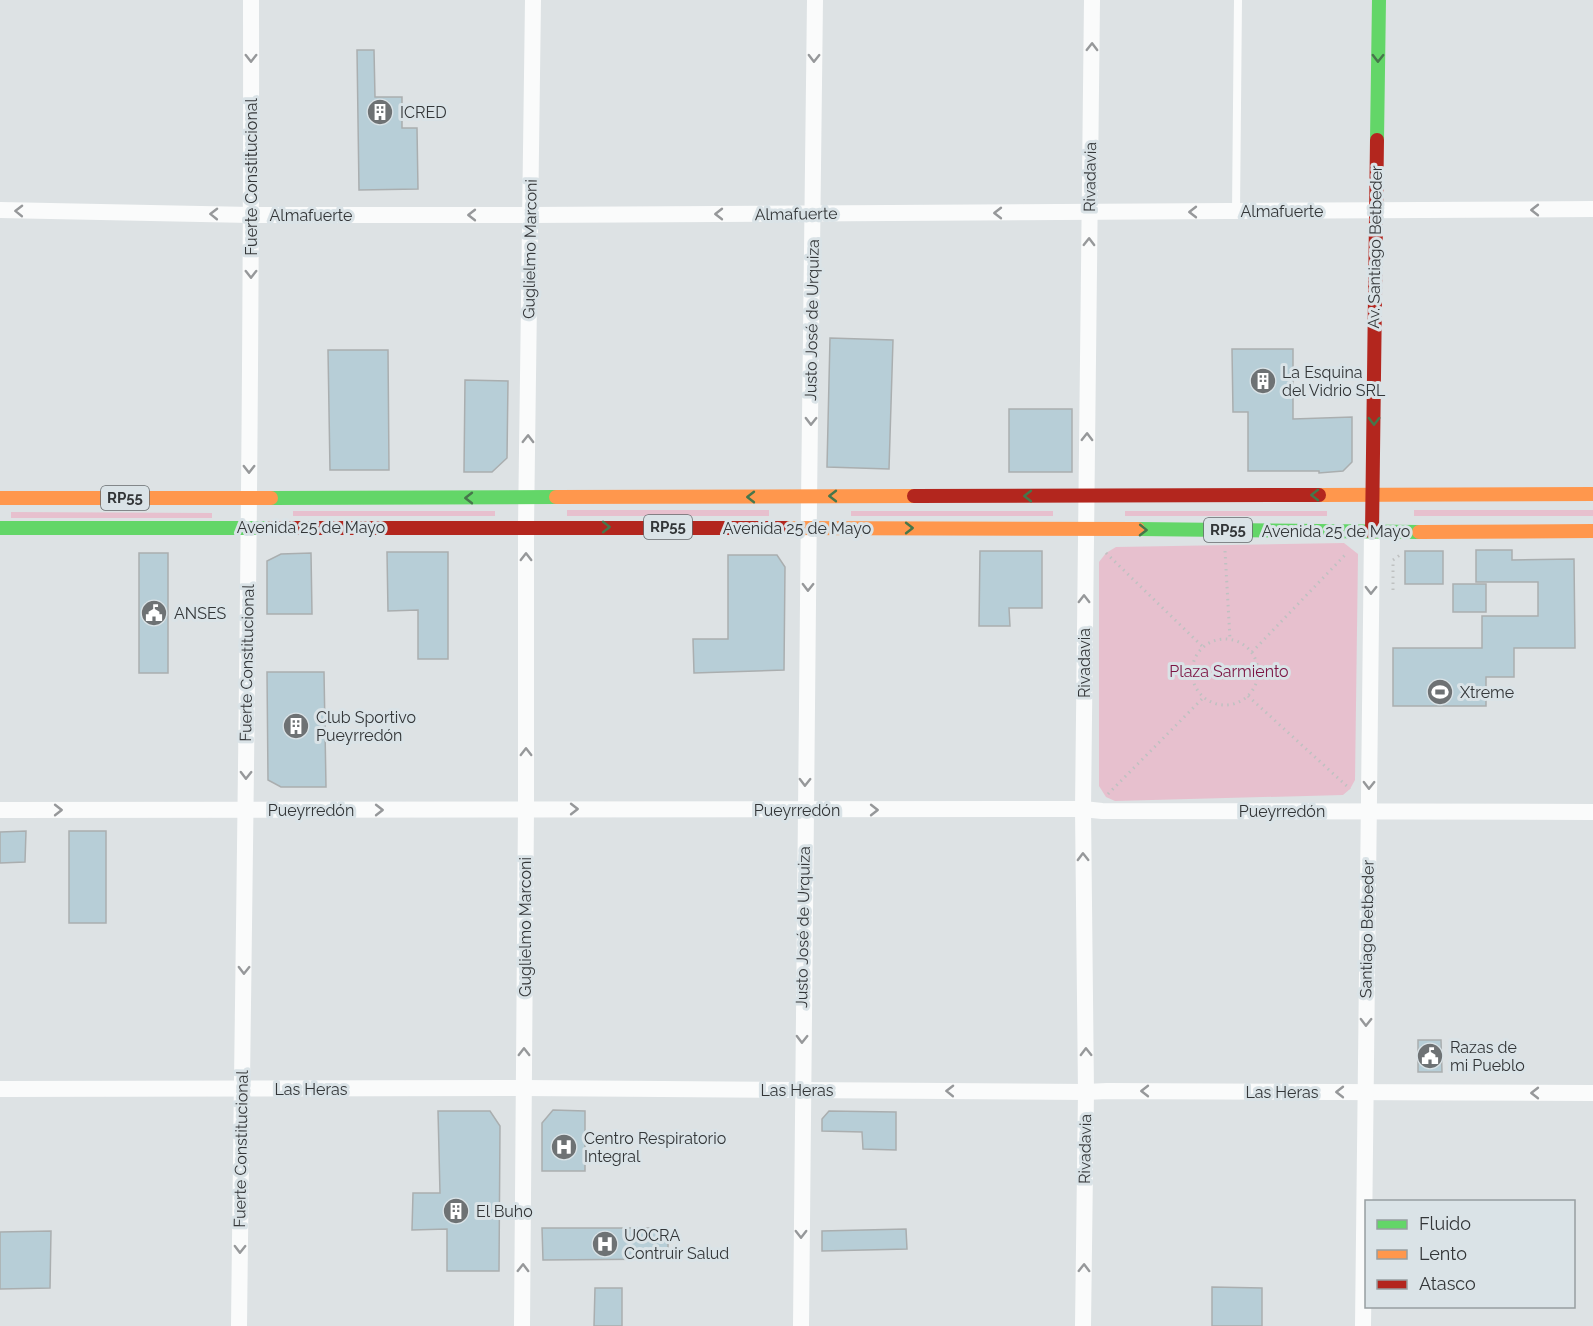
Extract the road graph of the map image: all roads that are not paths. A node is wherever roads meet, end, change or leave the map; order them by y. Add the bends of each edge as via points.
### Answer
1 (251, 0) edge
2 (532, 0) edge
3 (815, 0) edge
4 (1092, 0) edge
5 (1238, 0) edge
6 (1379, 0) edge
7 (1593, 209) edge
8 (0, 210) edge
9 (1375, 211) junction
10 (1236, 212) junction
11 (1090, 213) junction
12 (813, 214) junction
13 (251, 215) junction
14 (530, 216) junction
15 (1593, 494) edge
16 (1373, 495) junction
17 (810, 496) junction
18 (1087, 496) junction
19 (528, 497) junction
20 (0, 498) edge
21 (249, 498) junction
22 (249, 527) junction
23 (526, 527) junction
24 (0, 528) edge
25 (809, 528) junction
26 (1085, 528) junction
27 (1593, 531) edge
28 (1372, 532) junction
29 (526, 809) junction
30 (1083, 809) junction
31 (0, 810) edge
32 (246, 810) junction
33 (805, 810) junction
34 (1369, 811) junction
35 (1593, 812) edge
36 (524, 1088) junction
37 (0, 1089) edge
38 (242, 1089) junction
39 (801, 1090) junction
40 (1086, 1092) junction
41 (1365, 1092) junction
42 (1593, 1093) edge
43 (239, 1326) edge
44 (522, 1326) edge
45 (801, 1326) edge
46 (1083, 1326) edge
47 (1363, 1326) edge

1 -> 13 street, Fuerte Constitucional
2 - 14 street, Guglielmo Marconi
3 -> 12 street, Justo José de Urquiza
11 -> 4 street, Rivadavia
5 - 10 lane
6 -> 9 main road, Av. Santiago Betbeder
7 -> 9 street, Almafuerte
13 -> 8 street, Almafuerte
9 - 10 street, Almafuerte
9 -> 16 main road, Av. Santiago Betbeder
10 -> 11 street, Almafuerte
11 -> 12 street, Almafuerte
18 -> 11 street, Rivadavia
12 -> 14 street, Almafuerte
12 -> 17 street, Justo José de Urquiza
14 -> 13 street, Almafuerte
13 -> 21 street, Fuerte Constitucional
19 -> 14 street, Guglielmo Marconi
15 - 16 main road, Avenida 25 de Mayo / RP55
16 -> 18 main road, Avenida 25 de Mayo / RP55
16 - 28 main road, Av. Santiago Betbeder
18 -> 17 main road, Avenida 25 de Mayo / RP55
17 -> 19 main road, Avenida 25 de Mayo / RP55
17 - 25 street, Justo José de Urquiza
18 - 26 street, Rivadavia
19 -> 21 main road, Avenida 25 de Mayo / RP55
19 - 23 street, Guglielmo Marconi
20 - 21 main road, Avenida 25 de Mayo / RP55
21 - 22 street, Fuerte Constitucional
22 - 23 main road, Avenida 25 de Mayo / RP55
22 - 24 main road, Avenida 25 de Mayo / RP55
22 -> 32 street, Fuerte Constitucional
23 -> 25 main road, Avenida 25 de Mayo / RP55
29 -> 23 street, Guglielmo Marconi
25 -> 26 main road, Avenida 25 de Mayo / RP55
25 -> 33 street, Justo José de Urquiza
26 -> 28 main road, Avenida 25 de Mayo / RP55
30 -> 26 street, Rivadavia
27 - 28 main road, Avenida 25 de Mayo / RP55
28 -> 34 street, Santiago Betbeder
32 -> 29 street, Pueyrredón
29 -> 33 street, Pueyrredón
36 -> 29 street, Guglielmo Marconi
33 -> 30 street, Pueyrredón
30 - 34 street, Pueyrredón
40 -> 30 street, Rivadavia
31 -> 32 street, Pueyrredón
32 -> 38 street, Fuerte Constitucional
33 -> 39 street, Justo José de Urquiza
34 - 35 street, Pueyrredón
34 -> 41 street, Santiago Betbeder
36 - 38 street, Las Heras
36 - 39 street, Las Heras
44 -> 36 street, Guglielmo Marconi
37 - 38 street, Las Heras
38 -> 43 street, Fuerte Constitucional
40 -> 39 street, Las Heras
39 -> 45 street, Justo José de Urquiza
41 -> 40 street, Las Heras
46 -> 40 street, Rivadavia
42 -> 41 street, Las Heras
41 - 47 street, Santiago Betbeder

